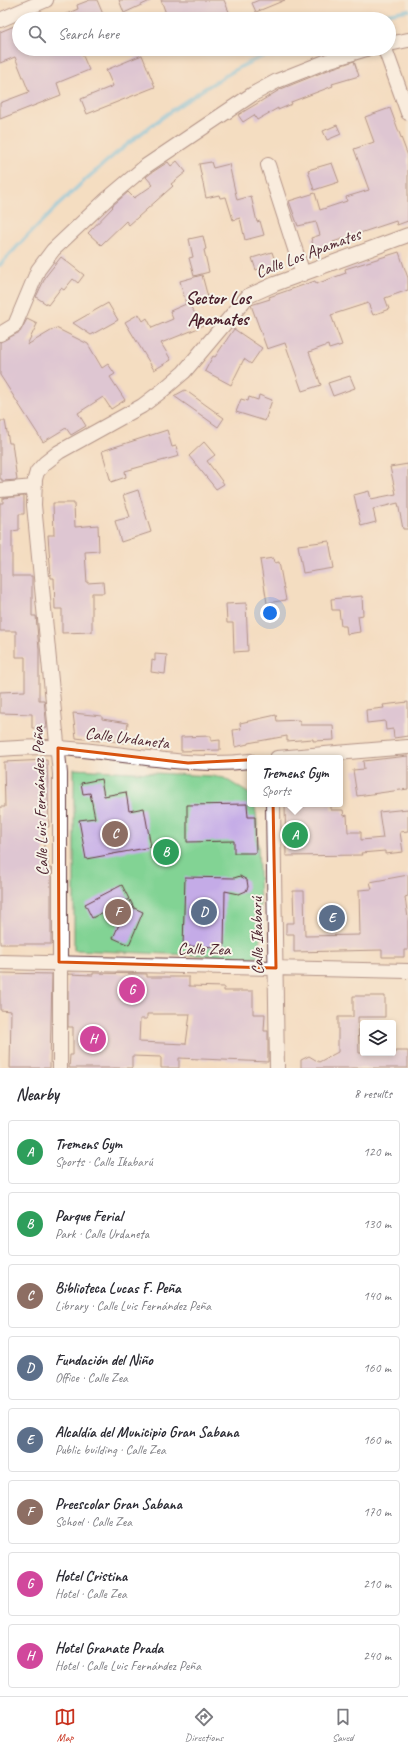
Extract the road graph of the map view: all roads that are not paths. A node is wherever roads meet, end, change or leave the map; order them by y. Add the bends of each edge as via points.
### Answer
1 (46, 0) edge
2 (18, 12) edge
3 (12, 15) edge
4 (0, 20) edge
5 (408, 40) edge
6 (396, 43) edge
7 (343, 56) edge
8 (387, 56) edge
9 (408, 113) edge
10 (268, 165) dead end
11 (408, 235) edge
12 (303, 274) junction
13 (0, 334) edge
14 (34, 487) junction
15 (0, 490) edge
16 (408, 746) edge
17 (58, 748) junction
18 (0, 749) edge
19 (310, 755) edge
20 (247, 761) edge
21 (273, 807) edge
22 (0, 962) edge
23 (59, 962) junction
24 (276, 968) junction
25 (408, 971) edge
26 (60, 1068) edge
27 (277, 1068) edge

1 - 2 street
3 - 4 street
5 - 6 street
7 - 13 street via 277,81 247,98 146,166 53,250 38,270 15,325
8 - 9 street
10 - 12 street
11 - 12 street, Calle Los Apamates
12 - 14 street, Calle Los Apamates via 248,296 184,372 142,406 59,452 38,472
14 - 15 street
14 - 17 street, Calle Luis Fernández Peña
16 - 19 street
17 - 18 street, Calle Urdaneta
17 - 20 street, Calle Urdaneta via 188,763 225,764
17 - 23 street, Calle Luis Fernández Peña
21 - 24 street, Calle Ikabarú
22 - 23 street, Calle Zea
23 - 24 street, Calle Zea
23 - 26 street, Calle Luis Fernández Peña
24 - 25 street, Calle Zea
24 - 27 street, Calle Ikabarú

